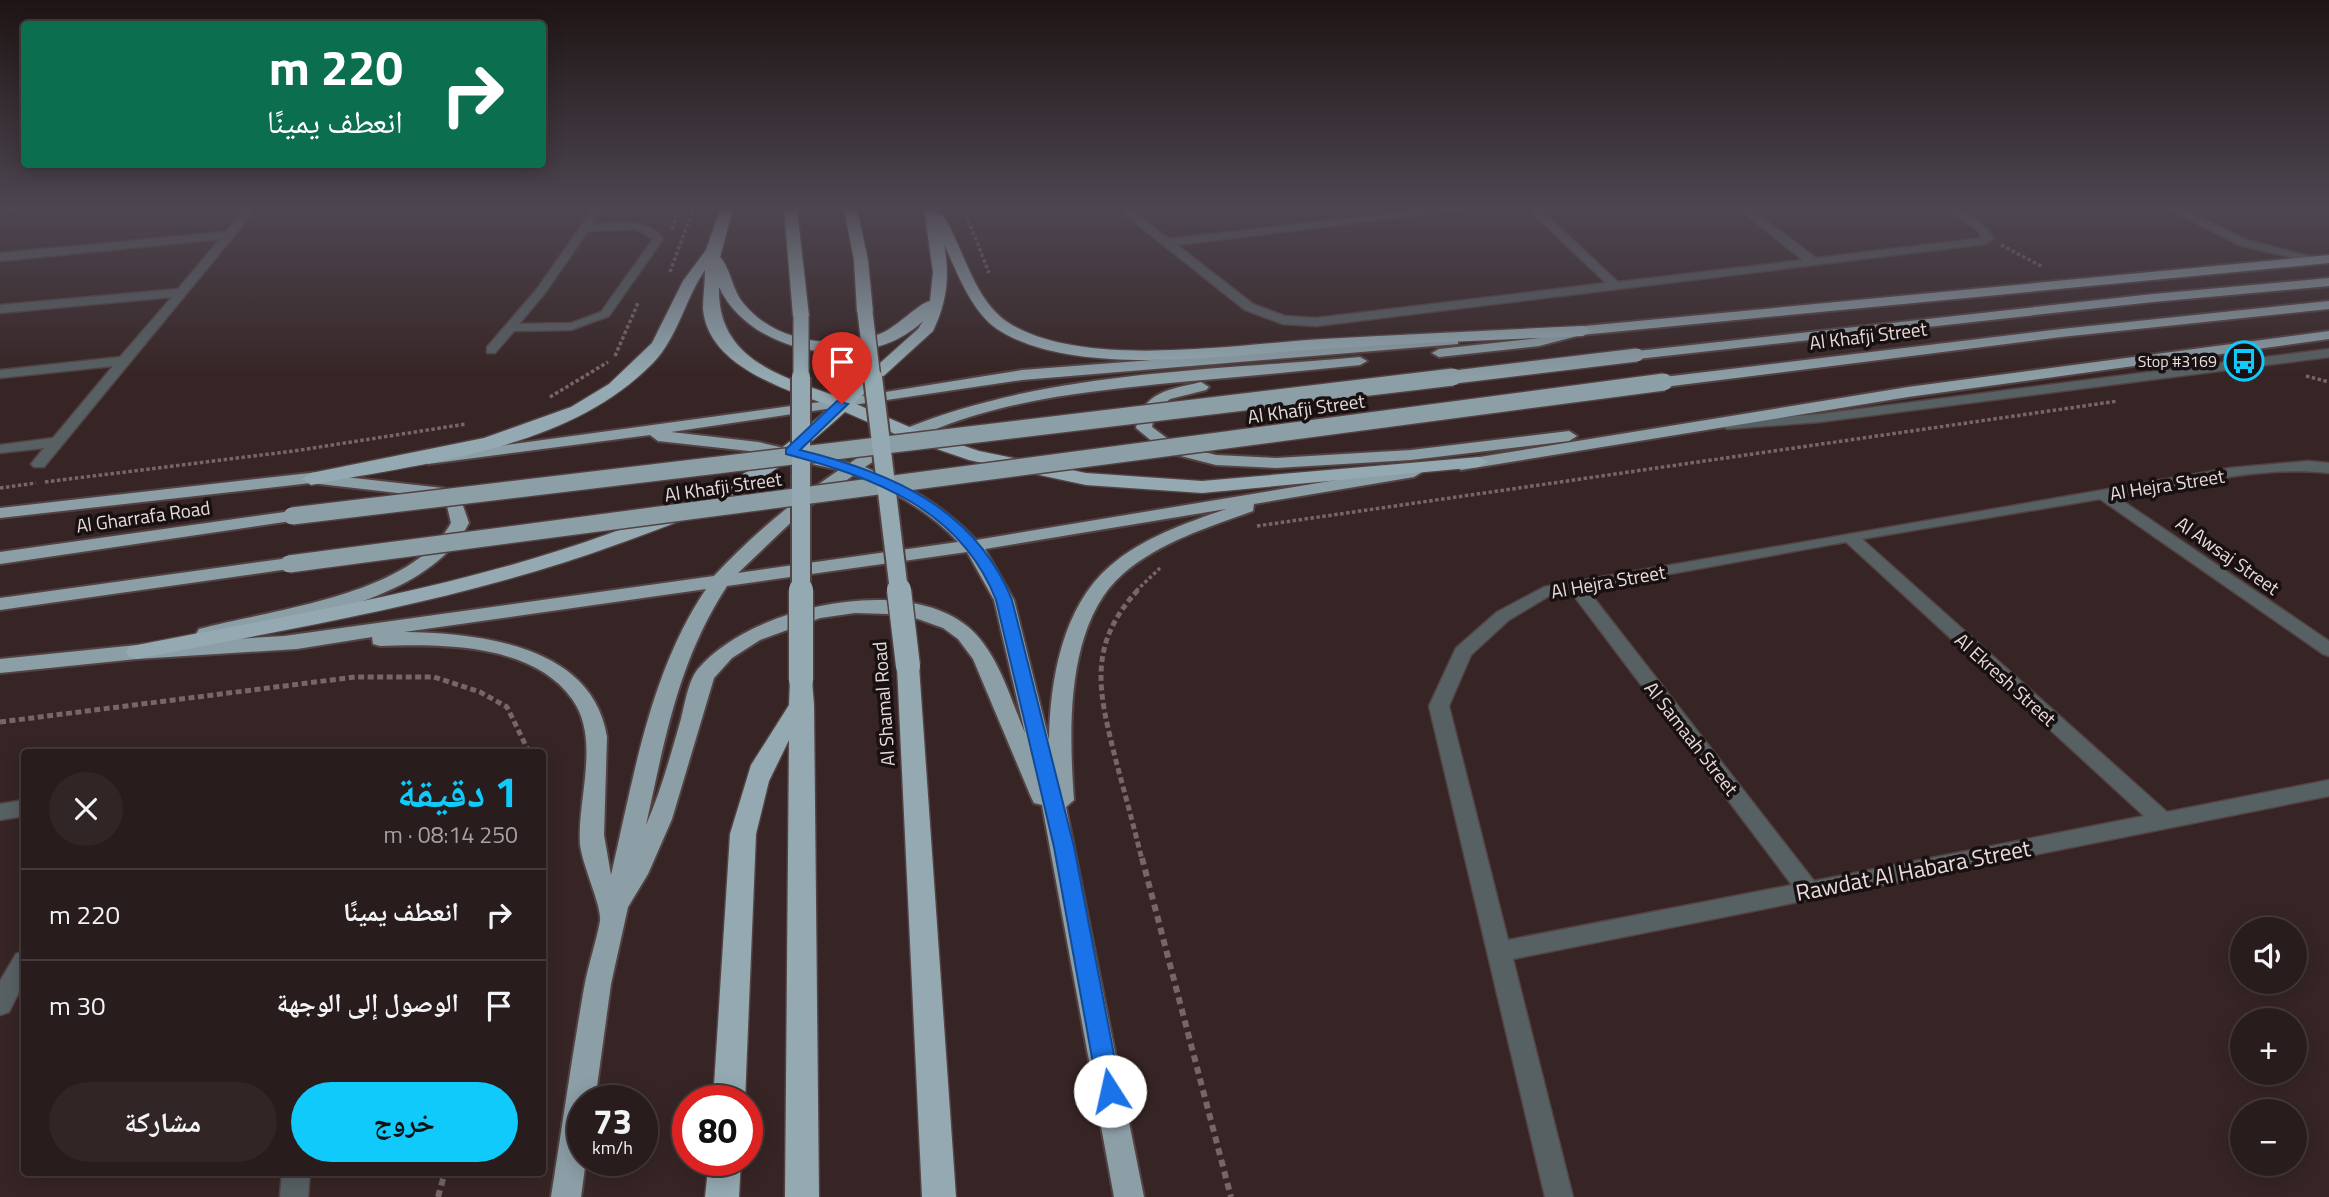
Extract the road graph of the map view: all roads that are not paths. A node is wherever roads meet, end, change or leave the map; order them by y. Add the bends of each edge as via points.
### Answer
1 (205, 265) edge
2 (558, 265) edge
3 (640, 265) edge
4 (703, 265) edge
5 (713, 265) edge
6 (719, 265) edge
7 (796, 265) edge
8 (860, 265) edge
9 (939, 265) edge
10 (961, 265) edge
11 (1194, 265) edge
12 (1593, 265) edge
13 (1791, 265) edge
14 (2254, 265) edge
15 (2329, 282) edge
16 (1616, 286) junction
17 (942, 289) junction
18 (183, 292) junction
19 (2329, 305) edge
20 (0, 309) edge
21 (510, 327) junction
22 (1583, 331) junction
23 (2329, 335) edge
24 (491, 350) dead end
25 (2329, 353) edge
26 (2305, 356) junction
27 (125, 361) junction
28 (2329, 361) edge
29 (1298, 368) junction
30 (0, 374) edge
31 (842, 404) junction
32 (1703, 426) junction
33 (618, 433) junction
34 (908, 433) junction
35 (58, 442) junction
36 (0, 449) edge
37 (790, 452) junction
38 (1479, 462) junction
39 (39, 464) dead end
40 (852, 467) junction
41 (2329, 468) edge
42 (311, 479) junction
43 (1297, 489) junction
44 (2104, 494) junction
45 (0, 513) edge
46 (292, 516) joint
47 (1850, 537) junction
48 (970, 546) junction
49 (0, 558) edge
50 (722, 580) junction
51 (1575, 586) junction
52 (0, 604) edge
53 (287, 642) junction
54 (2329, 650) edge
55 (137, 652) junction
56 (0, 666) edge
57 (801, 692) junction
58 (2329, 788) edge
59 (21, 808) edge
60 (0, 812) edge
61 (2163, 821) junction
62 (1064, 847) junction
63 (1809, 891) junction
64 (612, 913) junction
65 (1498, 952) junction
66 (21, 966) edge
67 (0, 1004) edge
68 (730, 1085) edge
69 (296, 1176) edge
70 (724, 1176) edge
71 (294, 1197) edge
72 (566, 1197) edge
73 (722, 1197) edge
74 (802, 1197) edge
75 (939, 1197) edge
76 (1129, 1197) edge
77 (1559, 1197) edge

1 - 18 street
2 - 21 lane
3 - 21 lane via 597,319 565,327
4 - 42 highway via 655,351 606,394 566,415 512,434
5 - 31 highway via 711,310 729,346 762,375
6 - 17 highway via 740,309 772,334 808,345 858,344 902,331 920,318
7 - 57 highway, bridge via 801,316
8 - 75 highway, Al Shamal Road, bridge via 908,666
9 - 17 highway
10 - 22 highway via 991,316 1015,332 1067,347 1166,353
11 - 16 street via 1249,307 1270,317 1300,322
12 - 16 street
13 - 16 street
14 - 22 highway
15 - 46 highway, Al Khafji Street, bridge via 1637,355
17 - 31 highway via 925,331
18 - 20 street
18 - 27 street
19 - 52 highway, Al Khafji Street, bridge via 2061,332 1664,382
21 - 24 lane
22 - 29 highway via 1539,342
22 - 31 highway via 1023,375
23 - 32 highway via 1908,391
25 - 26 street
26 - 28 street
26 - 32 street via 1820,418
27 - 30 street
27 - 35 street
29 - 32 highway via 1165,396 1147,410 1144,428 1157,444 1184,455 1309,465 1516,440
29 - 34 highway via 1036,395
31 - 33 highway
31 - 34 highway
31 - 37 highway
32 - 38 highway
33 - 37 highway via 755,444
33 - 42 highway
34 - 38 highway via 1025,469 1152,485 1202,487
34 - 40 highway
35 - 36 street
35 - 39 street
37 - 40 highway
37 - 55 highway via 685,513 564,557 448,590
38 - 43 highway
40 - 48 highway via 935,510
40 - 50 highway via 778,522
41 - 44 street, Al Hejra Street via 2281,467
42 - 45 highway
42 - 55 highway via 437,492 456,504 460,523 448,545 421,567 382,586
43 - 48 highway
43 - 62 highway via 1157,544 1116,570 1083,616 1068,654 1063,687 1059,741
44 - 47 street, Al Hejra Street
44 - 54 street, Al Awsaj Street
46 - 49 highway, Al Gharrafa Road
47 - 51 street, Al Hejra Street
47 - 61 street, Al Ekresh Street
48 - 50 highway
48 - 62 highway via 994,574 1004,600
50 - 53 highway
50 - 64 highway via 679,654 660,713
51 - 63 street, Al Samaah Street
51 - 65 street, Al Hejra Street via 1544,592 1503,616 1463,652 1439,706
53 - 55 highway
53 - 64 highway via 389,638 483,645 529,658 575,688 593,720 597,752 591,838
55 - 56 highway
57 - 68 highway via 759,768 748,803
57 - 74 highway
58 - 61 street, Rawdat Al Habara Street
59 - 60 street
61 - 63 street, Rawdat Al Habara Street
62 - 64 highway via 983,659 971,641 951,625 922,613 874,607 831,610 755,634 714,662 704,675 655,837
62 - 76 highway
63 - 65 street, Rawdat Al Habara Street
64 - 72 highway
65 - 77 street, Al Hejra Street
66 - 67 street
69 - 71 street
70 - 73 highway

